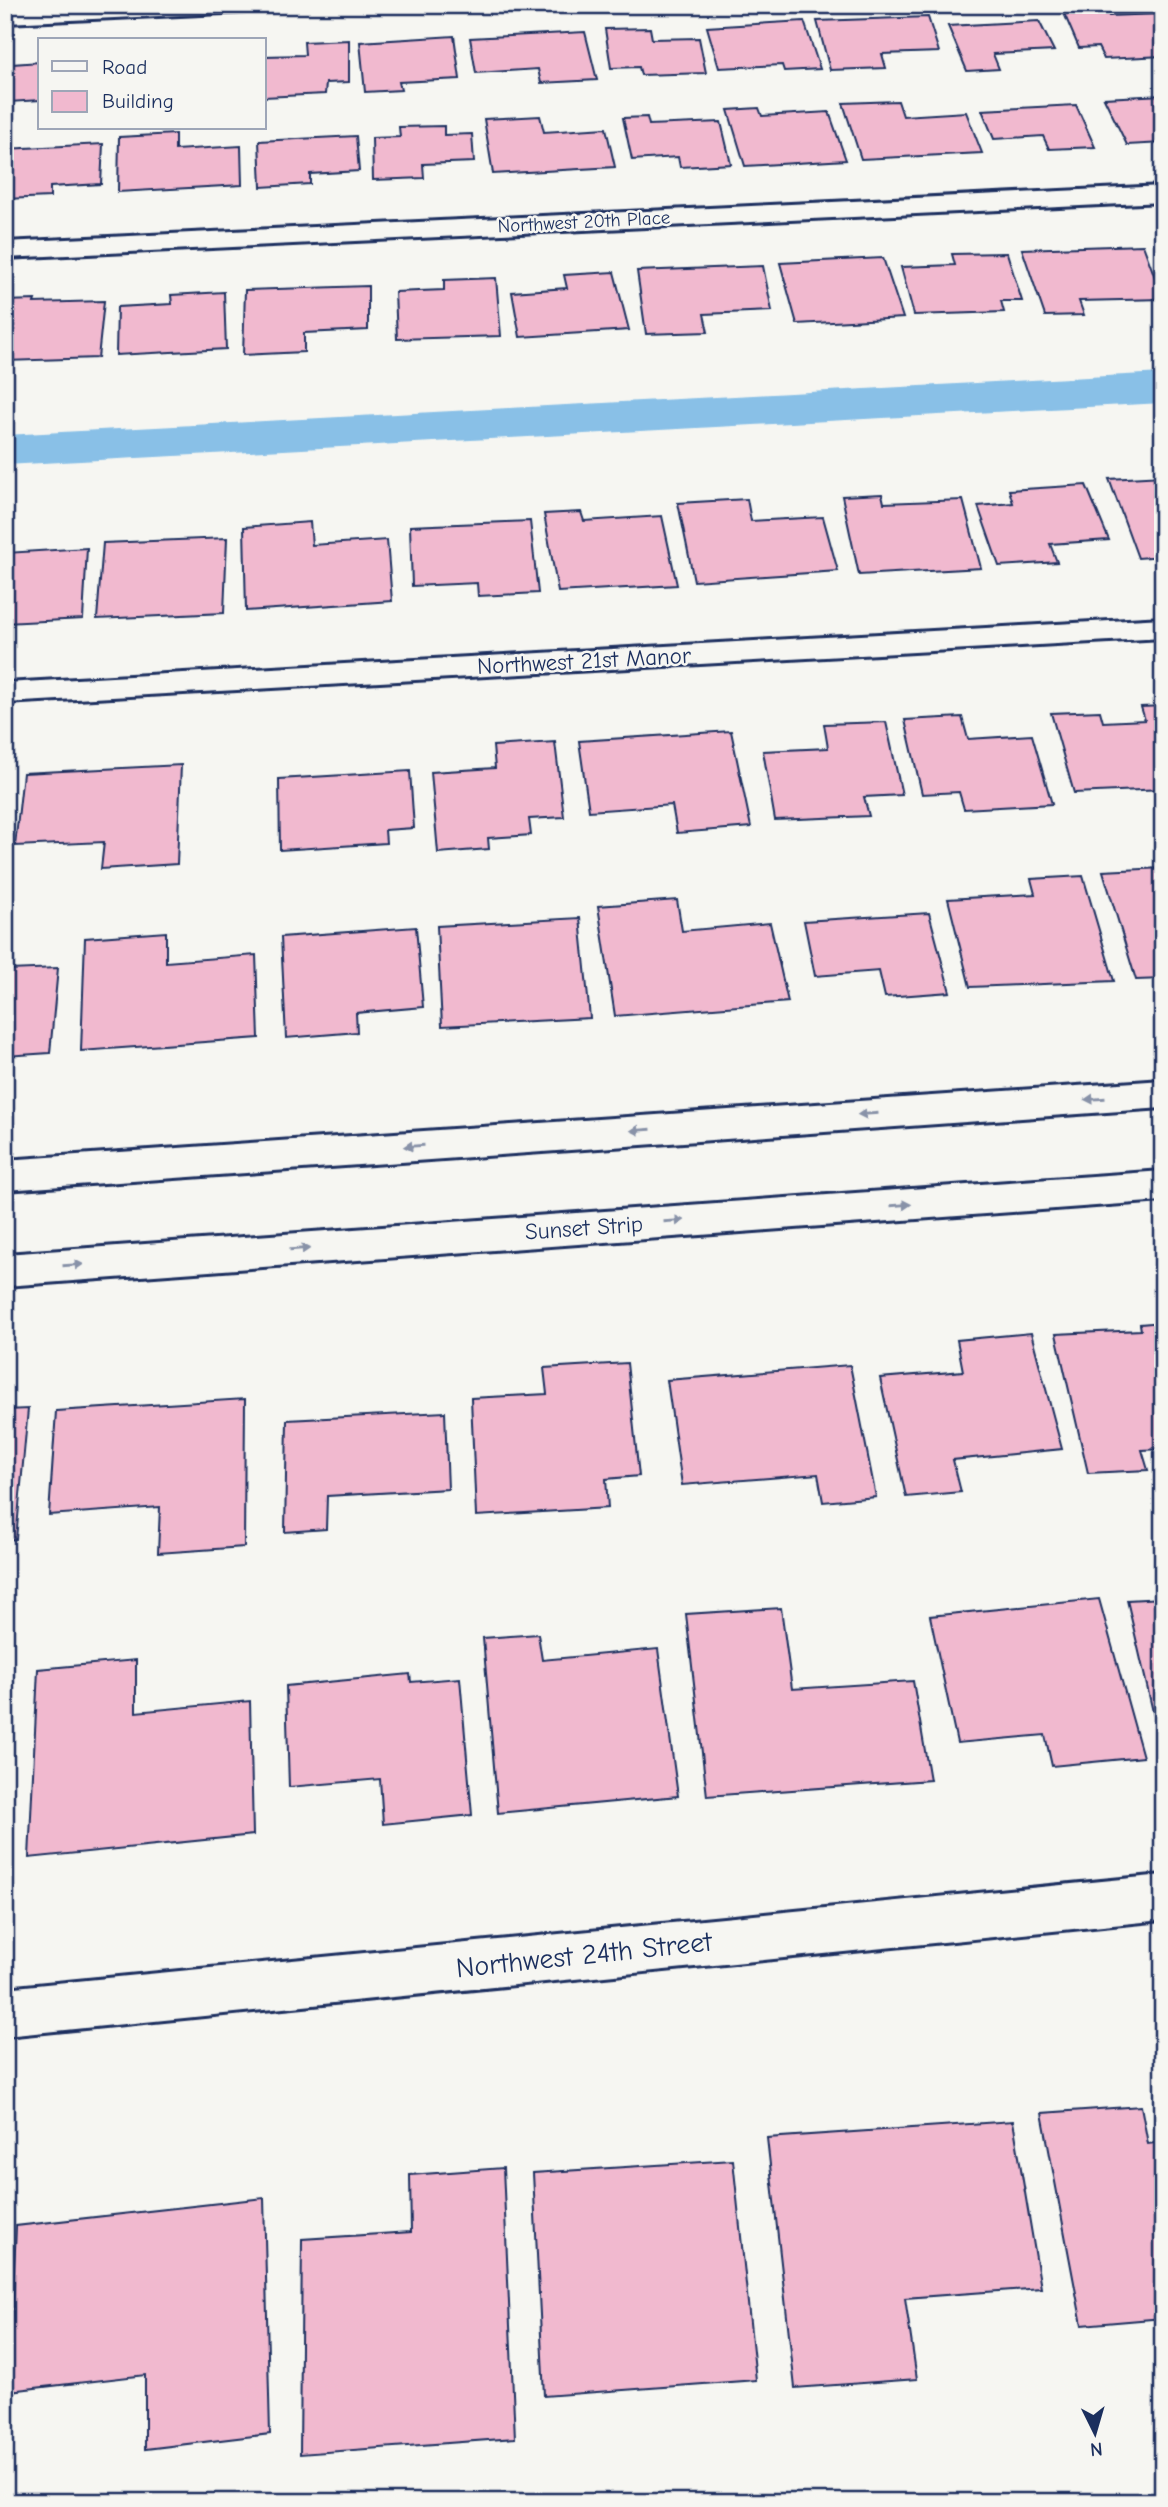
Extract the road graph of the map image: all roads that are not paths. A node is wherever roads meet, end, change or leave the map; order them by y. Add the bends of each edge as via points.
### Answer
1 (246, 5) edge
2 (5, 16) edge
3 (1163, 194) edge
4 (5, 250) edge
5 (1163, 628) edge
6 (5, 693) edge
7 (1163, 1094) edge
8 (5, 1175) edge
9 (1163, 1186) edge
10 (5, 1270) edge
11 (1163, 1897) edge
12 (5, 2012) edge

1 - 2 street
3 - 4 street, Northwest 20th Place
5 - 6 street, Northwest 21st Manor
7 -> 8 street
10 -> 9 street, Sunset Strip
11 - 12 street, Northwest 24th Street

